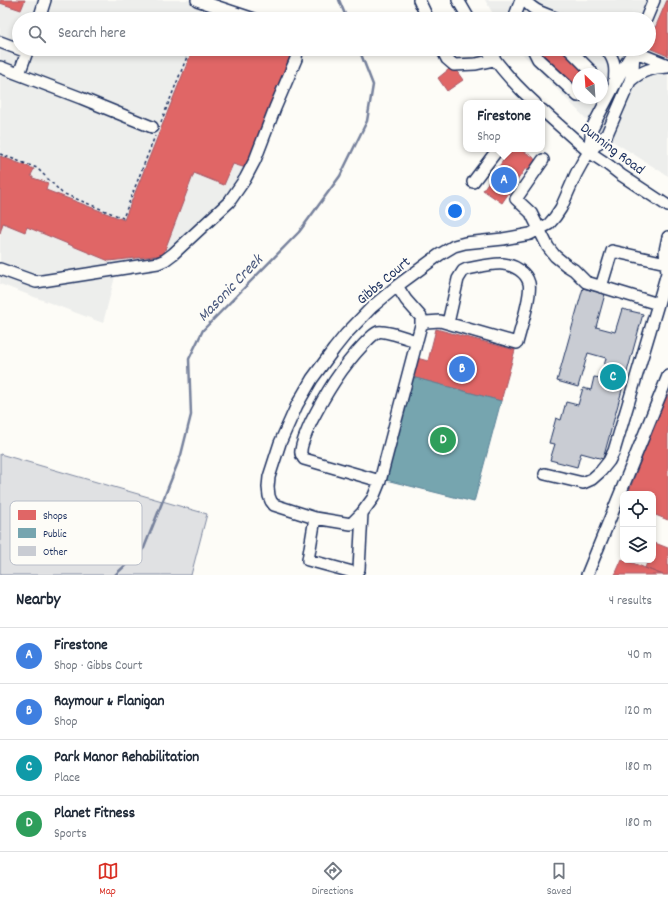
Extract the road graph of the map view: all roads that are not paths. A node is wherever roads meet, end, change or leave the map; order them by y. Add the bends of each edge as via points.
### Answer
1 (45, 0) edge
2 (197, 0) edge
3 (419, 0) edge
4 (458, 0) edge
5 (521, 0) edge
6 (524, 0) edge
7 (654, 0) edge
8 (41, 12) edge
9 (233, 12) edge
10 (425, 12) edge
11 (465, 12) edge
12 (516, 12) edge
13 (540, 12) edge
14 (649, 12) edge
15 (0, 42) edge
16 (12, 46) edge
17 (25, 56) edge
18 (296, 56) edge
19 (446, 56) edge
20 (491, 56) edge
21 (536, 56) edge
22 (576, 56) edge
23 (611, 56) edge
24 (629, 56) edge
25 (632, 56) edge
26 (646, 56) edge
27 (494, 60) junction
28 (668, 66) edge
29 (0, 67) edge
30 (588, 68) edge
31 (19, 74) junction
32 (630, 81) junction
33 (614, 87) junction
34 (572, 90) edge
35 (530, 100) edge
36 (545, 113) edge
37 (156, 129) road end
38 (496, 152) edge
39 (589, 152) junction
40 (543, 160) dead end
41 (473, 182) dead end
42 (668, 206) edge
43 (539, 229) junction
44 (668, 237) edge
45 (666, 263) junction
46 (0, 269) edge
47 (397, 286) junction
48 (601, 287) junction
49 (658, 304) junction
50 (448, 323) junction
51 (421, 325) junction
52 (416, 341) junction
53 (668, 376) edge
54 (545, 474) dead end
55 (380, 481) junction
56 (362, 513) junction
57 (315, 518) junction
58 (587, 575) edge

1 - 8 street
2 - 9 street
3 - 10 street
4 - 11 street
5 - 12 street
6 - 13 street
7 - 14 street
15 - 16 street
17 - 31 street
18 - 46 street via 245,180 229,202 166,260 36,282
19 - 27 street via 454,65
20 - 27 street
21 - 34 street
22 - 30 street
23 - 33 street via 615,66
24 - 33 street
25 - 32 street
26 - 28 street
27 - 35 street
28 - 32 street via 647,70
29 - 31 street
31 - 37 street
32 - 39 street via 607,134
33 - 39 street via 592,128
36 - 39 street, Dunning Road
38 - 41 street
39 - 42 street, Dunning Road
39 - 43 street, Gibbs Court via 561,208 549,224
40 - 43 street via 515,202 531,213
43 - 47 street, Gibbs Court via 530,234 454,246 439,254
43 - 48 street via 555,256 586,282
44 - 45 street
45 - 48 street via 612,252
45 - 49 street via 667,273
47 - 51 street via 421,317
47 - 57 street, Gibbs Court via 372,307 334,349 297,405 280,443 269,476 271,501 274,505
48 - 49 street
49 - 54 street via 609,461 592,479 583,483
50 - 50 street via 517,343 529,294 526,277 519,270 504,264 463,271 458,279
50 - 51 street via 426,322
51 - 52 street
52 - 55 street
52 - 55 street via 384,332 378,332 373,336 337,376 312,420 300,450 304,459
53 - 58 street
55 - 56 street via 373,498
56 - 57 street via 351,524
56 - 57 street via 359,569 356,573 308,560

